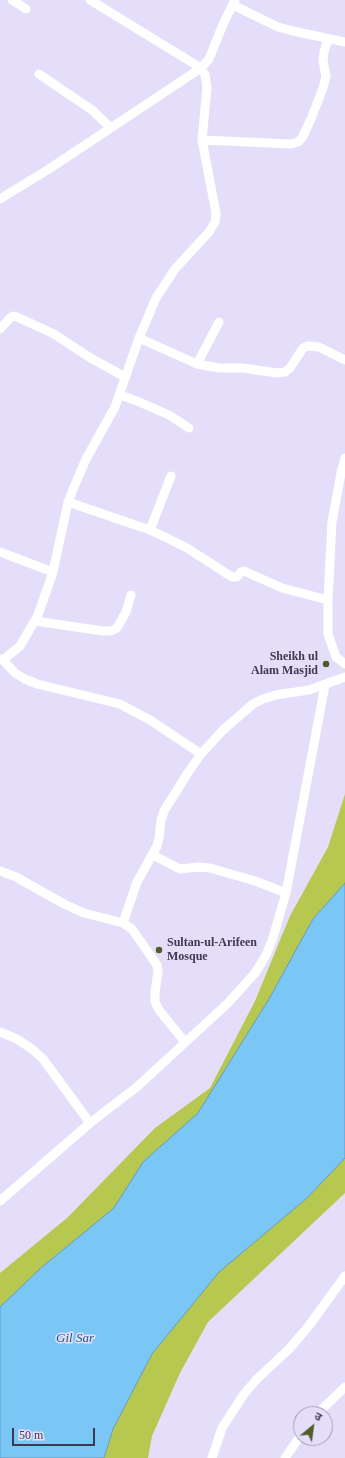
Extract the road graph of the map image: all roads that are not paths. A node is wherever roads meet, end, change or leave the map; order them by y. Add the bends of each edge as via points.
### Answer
1 (12, 0) edge
2 (90, 0) edge
3 (234, 2) edge
4 (26, 9) dead end
5 (328, 39) junction
6 (345, 42) edge
7 (201, 68) junction
8 (38, 74) dead end
9 (110, 128) junction
10 (202, 140) junction
11 (0, 200) edge
12 (219, 322) dead end
13 (0, 329) edge
14 (139, 338) junction
15 (345, 360) edge
16 (197, 364) junction
17 (125, 377) junction
18 (120, 395) junction
19 (189, 428) dead end
20 (345, 458) edge
21 (171, 476) dead end
22 (68, 502) junction
23 (150, 530) junction
24 (0, 552) edge
25 (53, 572) junction
26 (131, 595) dead end
27 (328, 600) junction
28 (35, 621) junction
29 (1, 659) edge
30 (345, 664) edge
31 (345, 677) edge
32 (325, 684) junction
33 (201, 754) junction
34 (153, 855) junction
35 (0, 871) edge
36 (286, 893) junction
37 (123, 923) junction
38 (0, 1032) edge
39 (184, 1042) junction
40 (90, 1123) junction
41 (0, 1201) edge
42 (345, 1276) edge
43 (345, 1387) edge
44 (325, 1406) edge
45 (293, 1446) edge
46 (212, 1458) edge
47 (285, 1458) edge

1 - 4 street
2 - 7 street
3 - 5 street via 278,27
3 - 7 street via 209,58
5 - 6 street
5 - 10 street via 324,52 326,76 323,88 298,142 291,144
7 - 9 street
7 - 10 street via 207,87
8 - 9 street via 92,110
9 - 11 street
10 - 14 street via 216,213 215,222 164,284
12 - 16 street
13 - 17 street via 10,318 17,316 54,334
14 - 16 street
14 - 17 street
15 - 16 street via 319,347 308,346 303,348 285,372
17 - 18 street
18 - 19 street via 169,415
18 - 22 street via 106,426 86,459
20 - 27 street via 332,522
21 - 23 street
22 - 23 street
22 - 25 street
23 - 27 street via 186,548 232,577 237,577 244,571 282,588
24 - 25 street
25 - 28 street
26 - 28 street via 126,612 117,628 112,631
27 - 30 street via 328,634 336,657
28 - 29 street via 20,646
29 - 33 street via 15,673 37,684 120,704 150,720
31 - 32 street
32 - 33 street via 309,690 276,695 253,704 223,730
32 - 36 street
33 - 34 street via 164,811
34 - 36 street via 180,869 210,868
34 - 37 street via 137,882
35 - 37 street via 84,914
36 - 39 street via 272,941 255,973 228,1003
37 - 39 street via 132,929 157,965 155,1002
38 - 40 street via 17,1039 43,1059
39 - 40 street via 138,1086
40 - 41 street
42 - 46 street via 308,1327 257,1379 234,1408 222,1428
43 - 44 street
45 - 47 street

